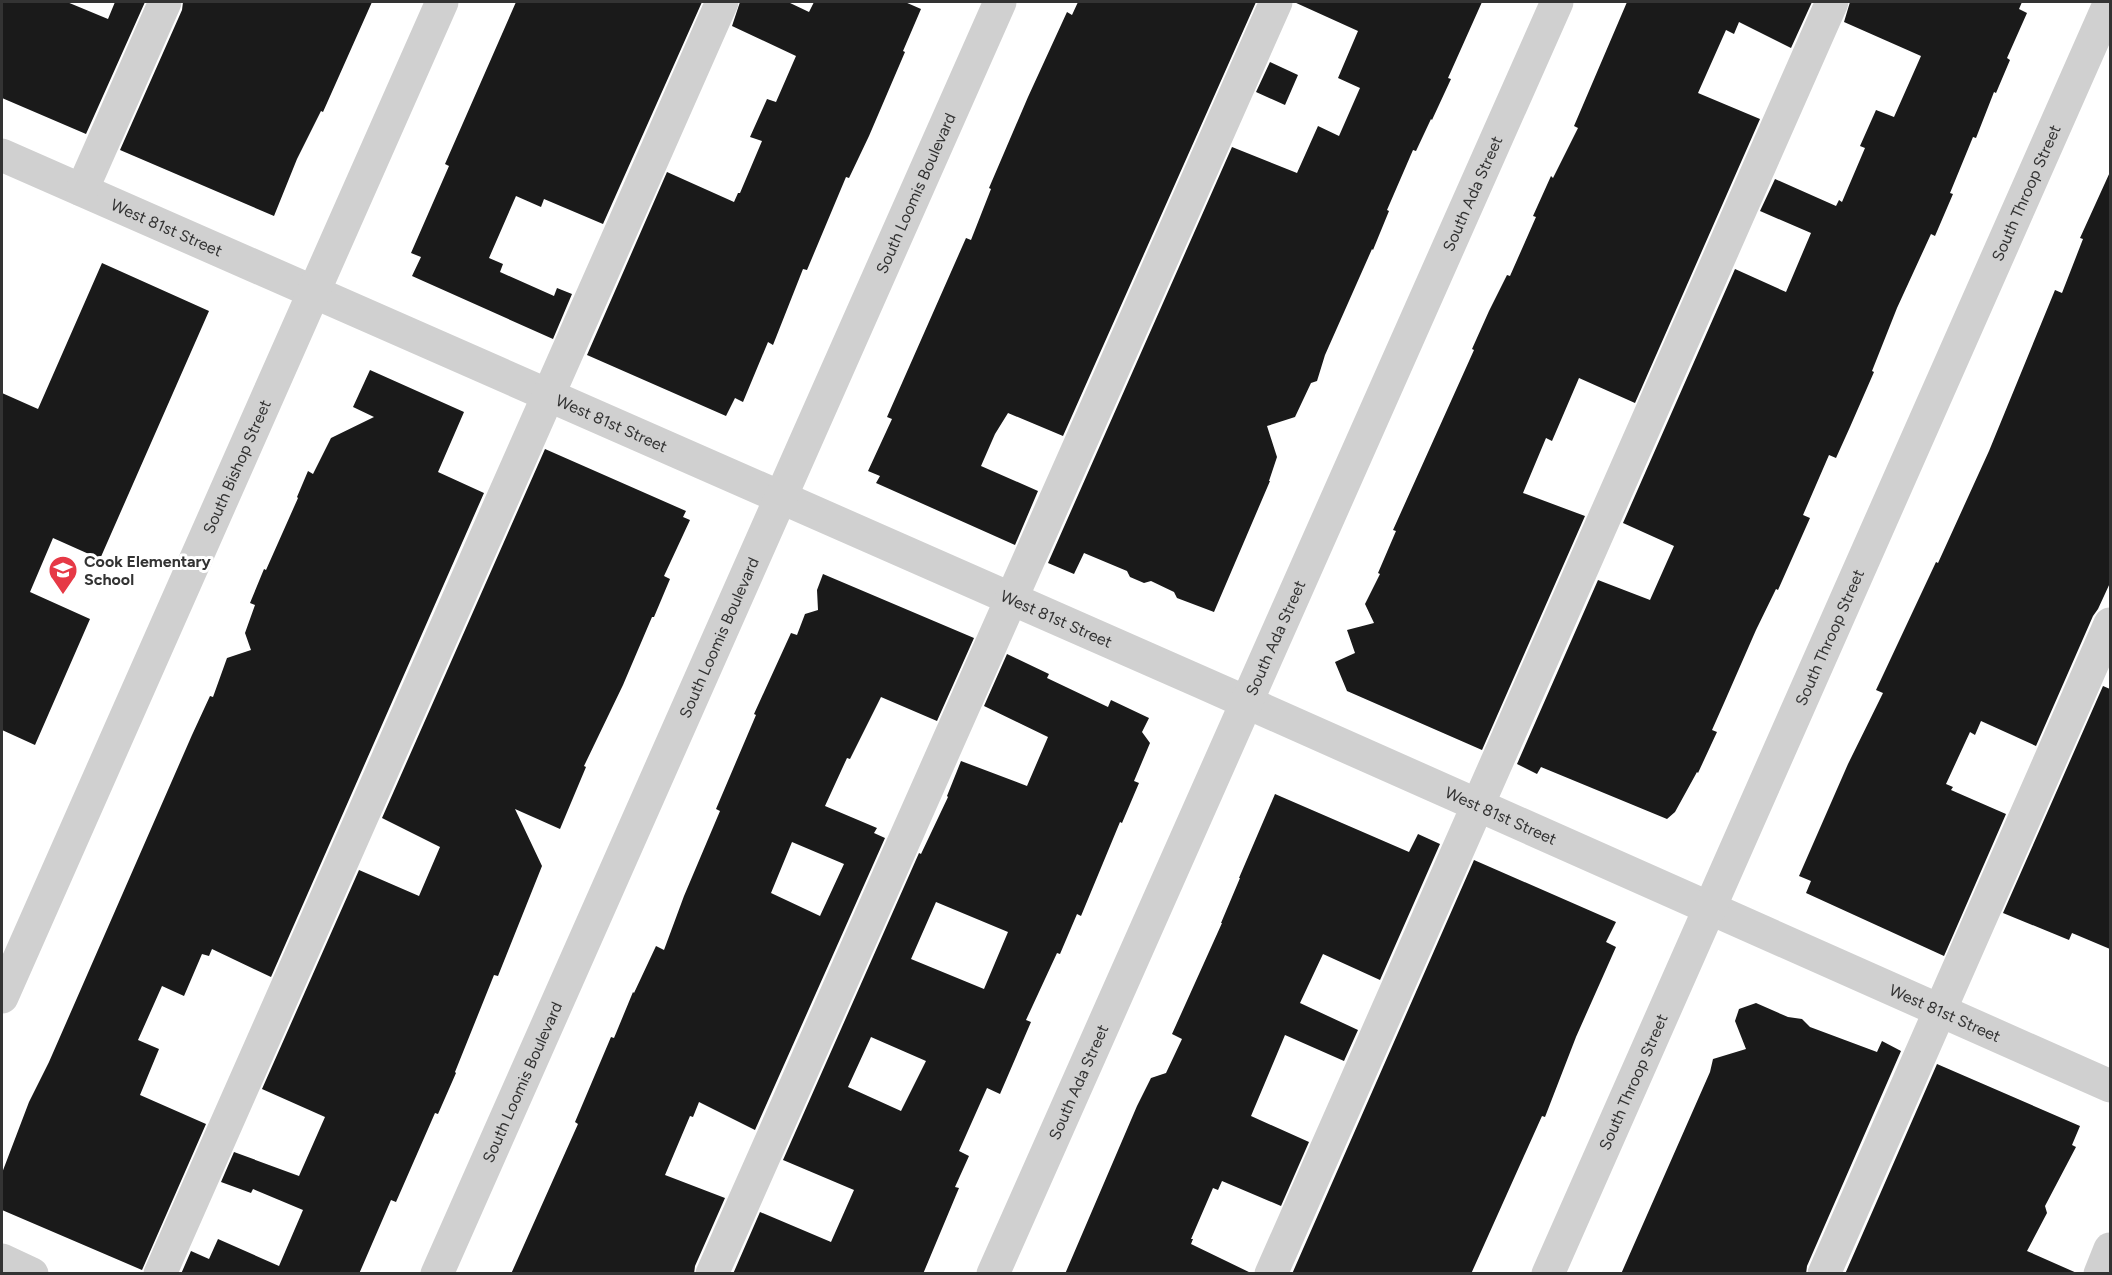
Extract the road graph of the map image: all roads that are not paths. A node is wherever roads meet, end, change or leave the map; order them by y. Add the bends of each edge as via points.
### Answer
1 (165, 2) edge
2 (442, 2) edge
3 (722, 2) edge
4 (1000, 2) edge
5 (1276, 2) edge
6 (1557, 2) edge
7 (1832, 2) edge
8 (2110, 2) edge
9 (2, 155) edge
10 (82, 190) junction
11 (313, 292) junction
12 (548, 395) junction
13 (781, 497) junction
14 (1010, 598) junction
15 (2110, 624) edge
16 (1247, 703) junction
17 (1477, 805) junction
18 (1710, 908) junction
19 (2, 996) edge
20 (1940, 1010) junction
21 (2110, 1086) edge
22 (2110, 1249) edge
23 (2, 1260) edge
24 (32, 1274) edge
25 (160, 1274) edge
26 (437, 1274) edge
27 (712, 1274) edge
28 (993, 1274) edge
29 (1270, 1274) edge
30 (1548, 1274) edge
31 (1824, 1274) edge
32 (2100, 1274) edge

1 - 10 street
2 - 11 street, South Bishop Street
3 - 12 street
4 - 13 street, South Loomis Boulevard
5 - 14 street
6 - 16 street, South Ada Street
7 - 17 street
8 - 18 street, South Throop Street
9 - 10 street, West 81st Street
10 - 11 street, West 81st Street
11 - 12 street, West 81st Street
11 - 19 street, South Bishop Street
12 - 13 street, West 81st Street
12 - 25 street
13 - 14 street, West 81st Street
13 - 26 street, South Loomis Boulevard
14 - 16 street, West 81st Street
14 - 27 street
15 - 20 street
16 - 17 street, West 81st Street
16 - 28 street, South Ada Street
17 - 18 street, West 81st Street
17 - 29 street
18 - 20 street, West 81st Street
18 - 30 street, South Throop Street
20 - 21 street, West 81st Street
20 - 31 street
22 - 32 street
23 - 24 street

